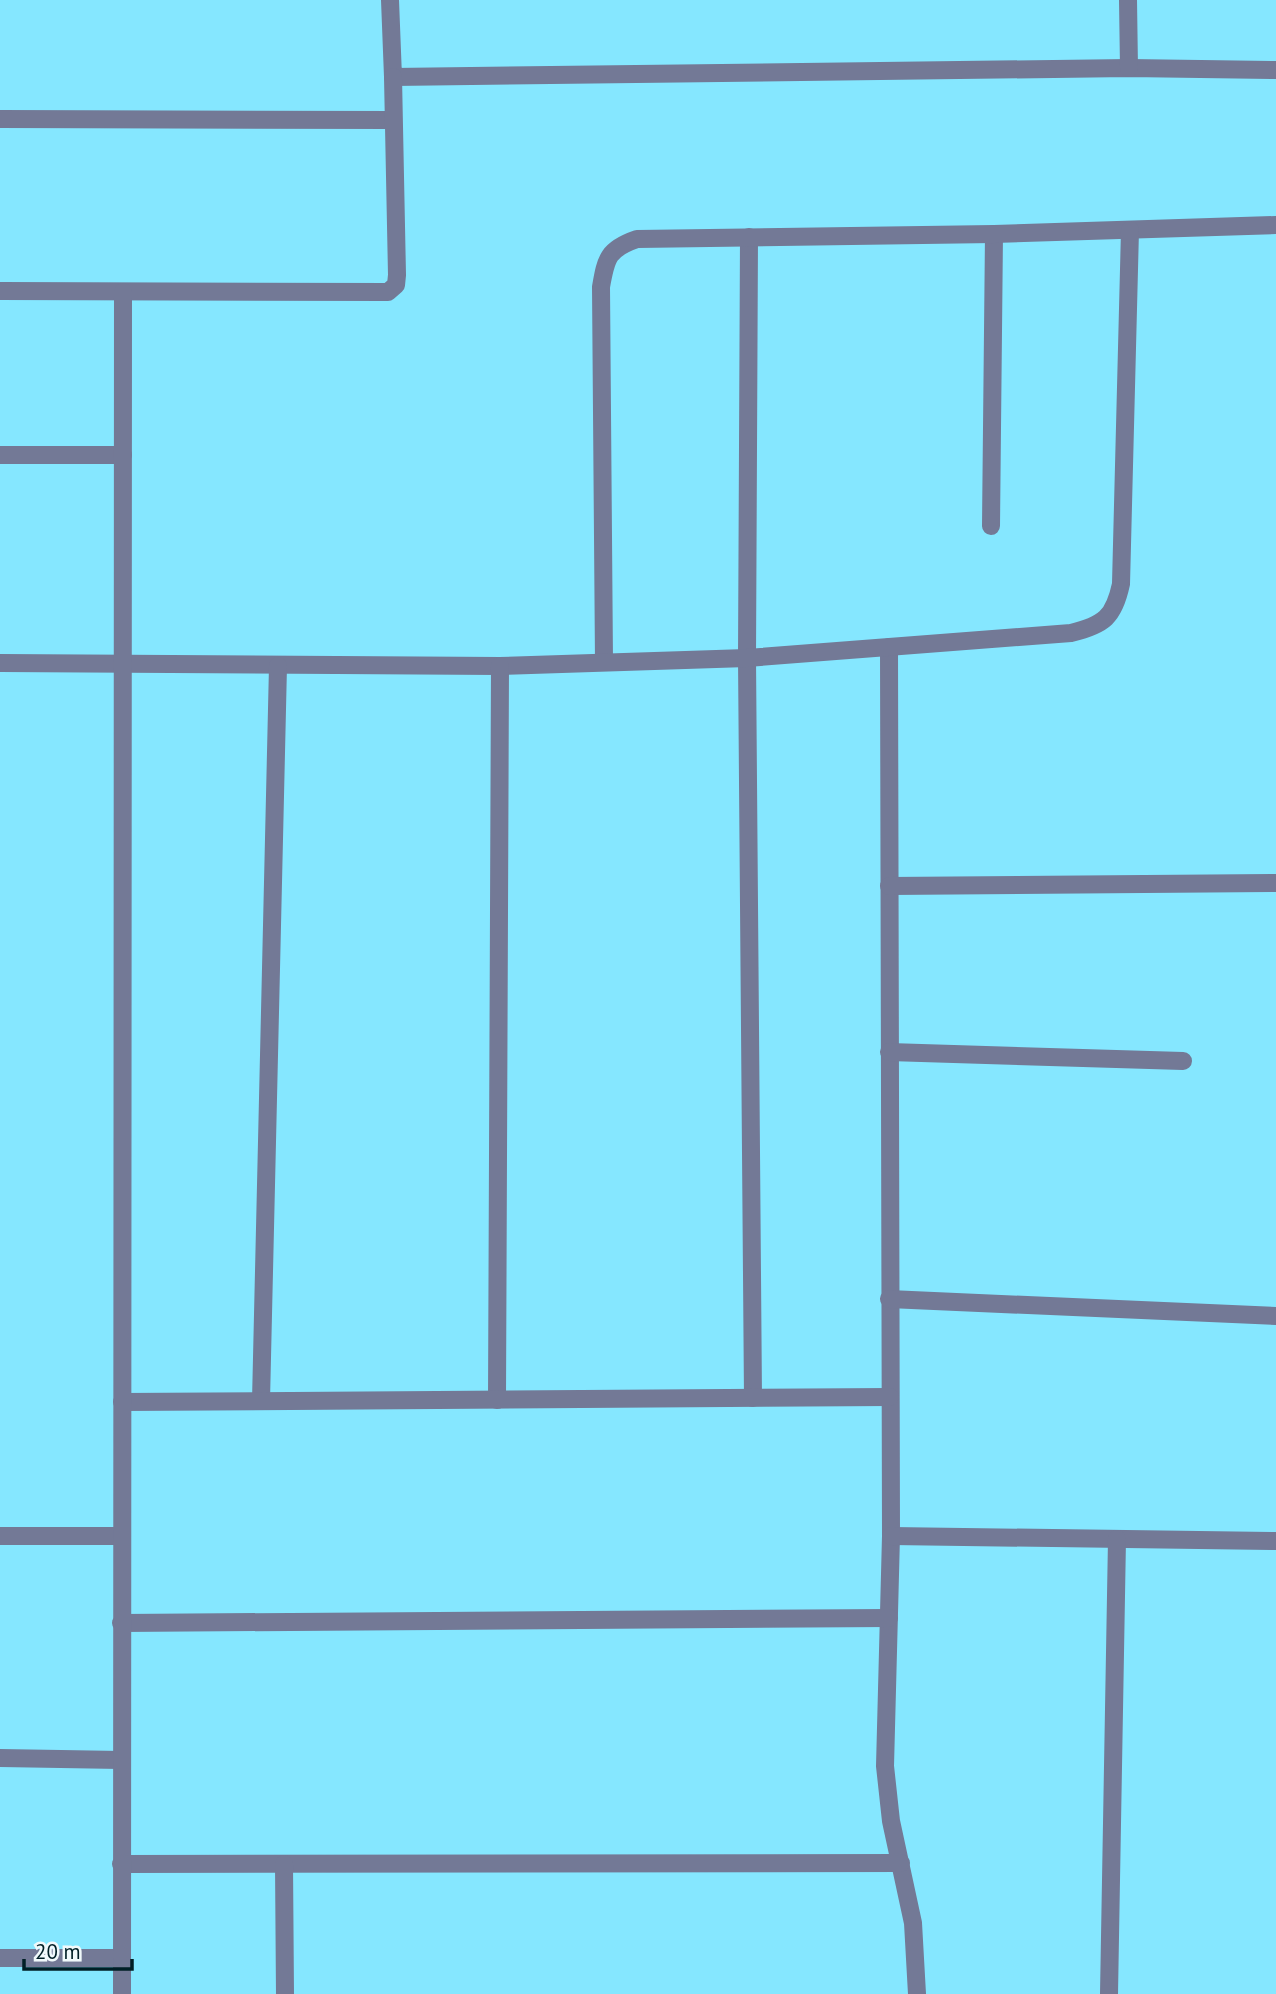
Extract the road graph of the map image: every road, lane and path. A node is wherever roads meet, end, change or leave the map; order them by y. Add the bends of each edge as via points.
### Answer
1 (390, 0) edge
2 (1128, 0) edge
3 (1129, 68) junction
4 (1276, 70) edge
5 (393, 78) junction
6 (0, 119) edge
7 (393, 120) junction
8 (1276, 225) edge
9 (1129, 230) junction
10 (994, 234) junction
11 (749, 237) junction
12 (0, 291) edge
13 (122, 292) junction
14 (0, 455) edge
15 (123, 455) junction
16 (991, 526) dead end
17 (889, 647) junction
18 (747, 658) junction
19 (604, 661) junction
20 (0, 663) edge
21 (124, 664) junction
22 (278, 666) junction
23 (500, 666) junction
24 (1276, 883) edge
25 (889, 886) junction
26 (889, 1052) junction
27 (1183, 1061) dead end
28 (889, 1299) junction
29 (1276, 1316) edge
30 (890, 1397) junction
31 (753, 1398) junction
32 (497, 1400) junction
33 (261, 1401) junction
34 (122, 1402) junction
35 (0, 1536) edge
36 (121, 1536) junction
37 (891, 1536) junction
38 (1117, 1539) junction
39 (1276, 1541) edge
40 (889, 1618) junction
41 (121, 1623) junction
42 (0, 1758) edge
43 (121, 1759) junction
44 (901, 1863) junction
45 (121, 1864) junction
46 (284, 1864) junction
47 (0, 1958) edge
48 (121, 1958) junction
49 (122, 1994) edge
50 (285, 1994) edge
51 (917, 1994) edge
52 (1109, 1994) edge

1 - 5 street
2 - 3 street
3 - 4 street
3 - 5 street
5 - 7 street
6 - 7 street
7 - 13 street via 397,275 396,285 388,292
8 - 9 street
9 - 10 street
9 - 17 street via 1117,605 1110,616 1091,628 1071,633
10 - 11 street
10 - 16 street
11 - 18 street
11 - 19 street via 637,239 620,245 606,259 601,287
12 - 13 street
13 - 15 street
14 - 15 street
15 - 21 street
17 - 18 street
17 - 25 street
18 - 19 street
18 - 31 street
19 - 23 street
20 - 21 street
21 - 22 street
21 - 34 street
22 - 23 street
22 - 33 street
23 - 32 street
24 - 25 street
25 - 26 street
26 - 27 street
26 - 28 street
28 - 29 street
28 - 30 street
30 - 31 street
30 - 37 street
31 - 32 street
32 - 33 street
33 - 34 street
34 - 36 street
35 - 36 street
36 - 41 street
37 - 38 street
37 - 40 street
38 - 39 street
38 - 52 street
40 - 41 street
40 - 44 street via 884,1766
41 - 43 street
42 - 43 street
43 - 45 street
44 - 46 street
44 - 51 street via 913,1923
45 - 46 street
45 - 48 street
46 - 50 street
47 - 48 street
48 - 49 street

